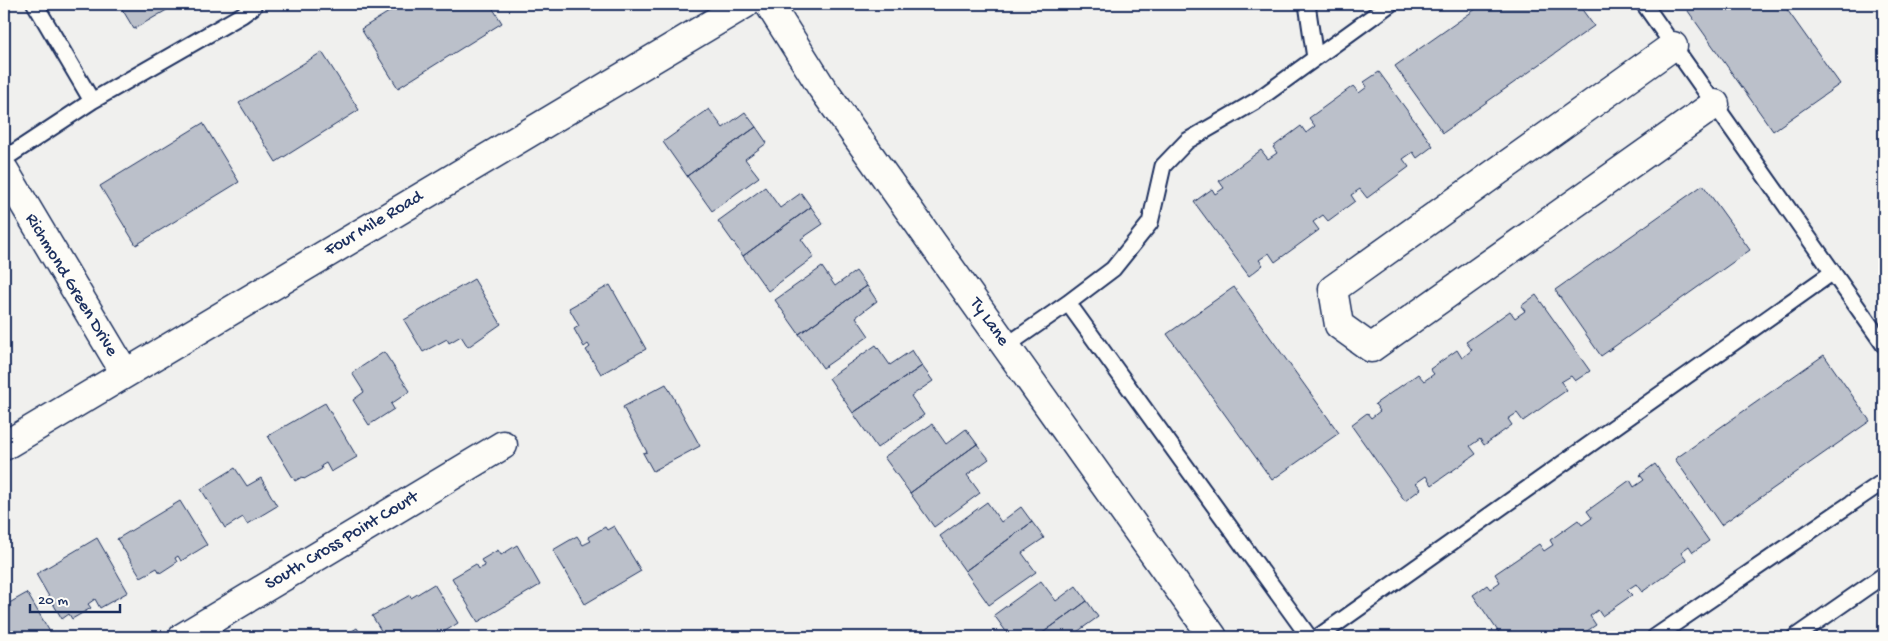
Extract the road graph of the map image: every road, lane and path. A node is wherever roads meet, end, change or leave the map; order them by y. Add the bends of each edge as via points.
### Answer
1 (35, 4) edge
2 (745, 4) edge
3 (769, 4) edge
4 (1307, 4) edge
5 (1390, 4) edge
6 (1644, 4) edge
7 (254, 5) edge
8 (1673, 46) junction
9 (1315, 58) junction
10 (92, 100) junction
11 (1715, 104) junction
12 (4, 159) edge
13 (4, 170) edge
14 (1833, 272) junction
15 (1068, 303) junction
16 (1006, 346) junction
17 (1884, 346) edge
18 (124, 373) junction
19 (503, 445) dead end
20 (4, 446) edge
21 (1884, 481) edge
22 (1884, 575) edge
23 (183, 637) edge
24 (1213, 637) edge
25 (1309, 637) edge
26 (1318, 637) edge
27 (1655, 637) edge
28 (1796, 637) edge

1 - 10 lane
2 - 18 street, Four Mile Road
3 - 16 street, Ty Lane via 822,88
4 - 9 lane
5 - 9 lane
6 - 8 lane
7 - 10 lane
8 - 11 lane
8 - 11 street via 1333,288 1339,325 1371,348
9 - 15 lane via 1256,101 1187,141 1163,166 1150,223 1113,269
10 - 12 lane
11 - 14 lane
13 - 18 street, Richmond Green Drive
14 - 17 lane
14 - 26 lane
15 - 16 lane
15 - 25 lane
16 - 24 street, Ty Lane
18 - 20 street, Four Mile Road
19 - 23 street, South Cross Point Court
21 - 27 lane
22 - 28 lane

